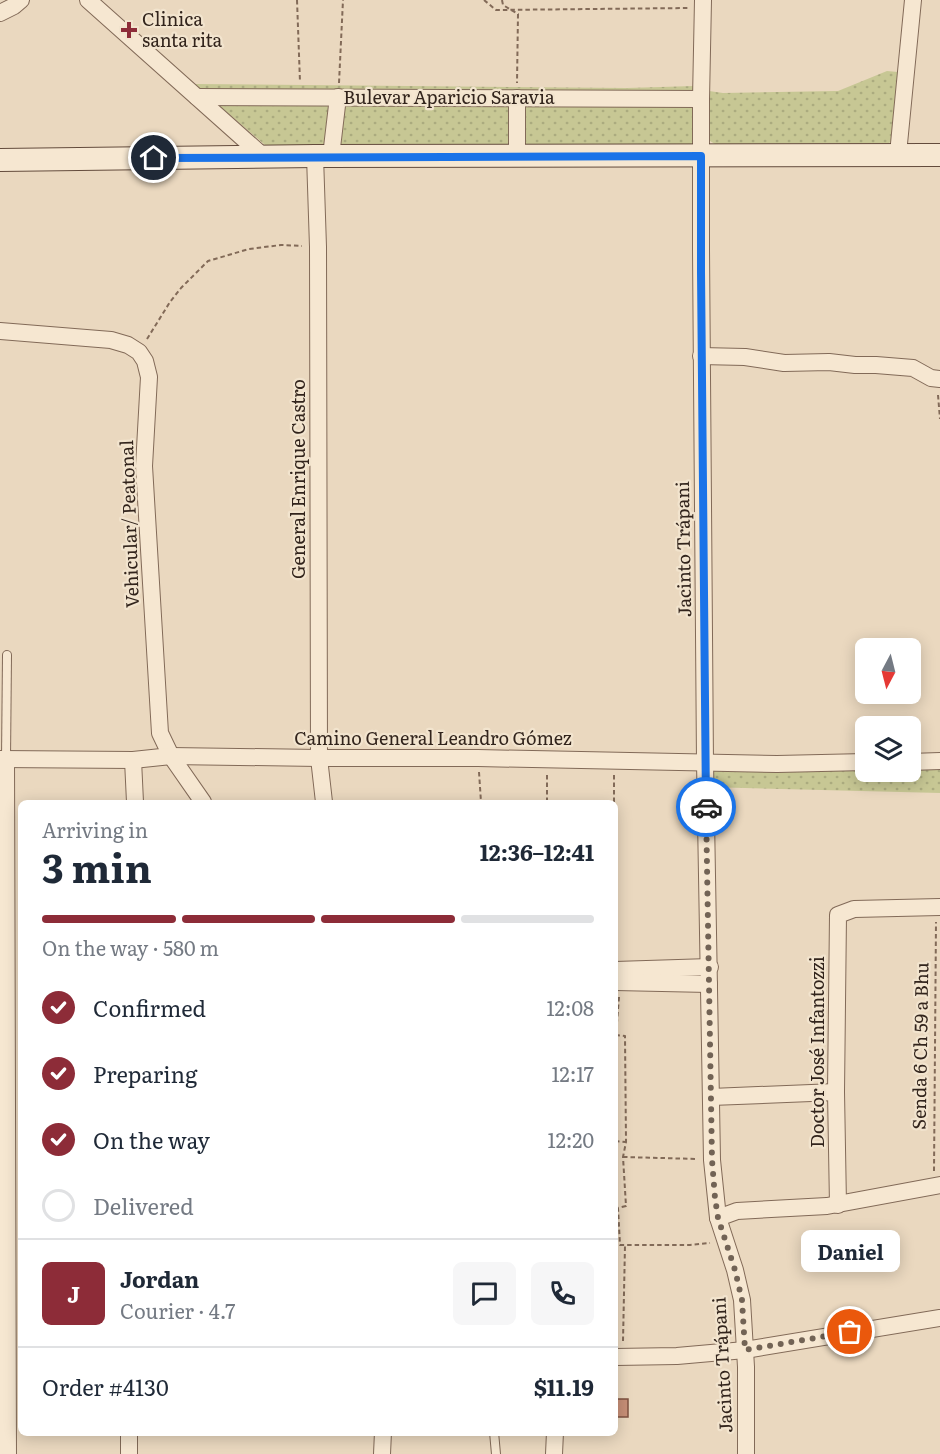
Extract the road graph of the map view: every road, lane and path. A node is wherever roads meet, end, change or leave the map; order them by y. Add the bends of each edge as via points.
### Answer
1 (21, 0) edge
2 (88, 0) edge
3 (297, 0) edge
4 (343, 0) edge
5 (484, 0) edge
6 (502, 0) edge
7 (912, 0) edge
8 (703, 4) edge
9 (511, 10) junction
10 (0, 13) edge
11 (197, 97) junction
12 (301, 97) junction
13 (338, 97) junction
14 (517, 98) junction
15 (701, 99) junction
16 (898, 154) junction
17 (940, 155) edge
18 (323, 156) junction
19 (701, 156) junction
20 (264, 157) junction
21 (517, 157) junction
22 (0, 160) edge
23 (318, 247) junction
24 (0, 332) edge
25 (139, 352) junction
26 (702, 356) junction
27 (939, 379) edge
28 (940, 419) edge
29 (7, 656) dead end
30 (171, 756) junction
31 (319, 758) junction
32 (478, 758) junction
33 (3, 759) edge
34 (133, 760) junction
35 (547, 760) junction
36 (614, 760) junction
37 (940, 761) edge
38 (705, 762) junction
39 (855, 762) edge
40 (921, 762) edge
41 (135, 800) edge
42 (202, 800) edge
43 (324, 800) edge
44 (481, 800) edge
45 (547, 800) edge
46 (614, 800) edge
47 (938, 907) edge
48 (3, 967) edge
49 (709, 975) junction
50 (618, 977) edge
51 (618, 1035) edge
52 (836, 1092) junction
53 (711, 1097) junction
54 (618, 1141) edge
55 (626, 1142) junction
56 (623, 1156) junction
57 (712, 1160) junction
58 (937, 1185) edge
59 (838, 1204) junction
60 (718, 1218) junction
61 (725, 1241) junction
62 (626, 1245) junction
63 (940, 1318) edge
64 (745, 1350) junction
65 (619, 1351) edge
66 (10, 1363) edge
67 (129, 1436) edge
68 (383, 1436) edge
69 (494, 1436) edge
70 (555, 1436) edge
71 (8, 1454) edge
72 (129, 1454) edge
73 (382, 1454) edge
74 (496, 1454) edge
75 (554, 1454) edge
76 (746, 1454) edge

1 - 10 street
2 - 11 street
3 - 12 path
4 - 13 path
5 - 9 path via 496,10
6 - 9 path
7 - 16 street
8 - 9 path
8 - 15 street, Jacinto Trápani
9 - 14 path via 518,14
11 - 12 street, Bulevar Aparicio Saravia
11 - 20 street
12 - 13 street, Bulevar Aparicio Saravia
13 - 14 street, Bulevar Aparicio Saravia
13 - 18 street, General Enrique Castro
14 - 15 street, Bulevar Aparicio Saravia
14 - 21 street
15 - 19 street, Jacinto Trápani
16 - 17 street
16 - 19 street
18 - 20 street
18 - 21 street
18 - 23 street, General Enrique Castro
19 - 21 street
19 - 26 street, Jacinto Trápani
20 - 22 street
23 - 25 path via 281,245 249,249 208,261 170,302
23 - 31 street, General Enrique Castro
24 - 25 street via 111,340
25 - 30 street, Vehicular/ Peatonal via 149,377 144,466 160,733
26 - 27 street via 784,363 876,364 913,368
26 - 38 street, Jacinto Trápani
27 - 28 path
29 - 33 lane
30 - 31 street, Camino General Leandro Gómez
30 - 34 street, Camino General Leandro Gómez
30 - 42 street, Vehicular/ Peatonal
31 - 32 street, Camino General Leandro Gómez
31 - 43 street, General Enrique Castro
32 - 35 street, Camino General Leandro Gómez
32 - 44 path
33 - 34 street, Camino General Leandro Gómez
33 - 48 street
34 - 41 street
35 - 36 street, Camino General Leandro Gómez
35 - 45 path
36 - 38 street, Camino General Leandro Gómez
36 - 46 path
37 - 40 street
38 - 39 street, Camino General Leandro Gómez
38 - 49 street, Jacinto Trápani
47 - 52 street, Doctor José Infantozzi via 854,909 838,915
47 - 58 path, Senda 6 Ch 59 a Bhu
48 - 66 street
49 - 50 street
49 - 53 street, Jacinto Trápani
51 - 55 path via 625,1036
52 - 53 street
52 - 59 street, Doctor José Infantozzi
53 - 57 street, Jacinto Trápani
54 - 55 path
55 - 56 path
56 - 57 path
56 - 62 path via 626,1206 618,1208 620,1245
57 - 60 street, Jacinto Trápani
58 - 59 street
59 - 60 street via 737,1211
60 - 61 street, Jacinto Trápani
61 - 62 path
61 - 64 street, Jacinto Trápani via 742,1300
62 - 65 path
63 - 64 street
64 - 65 street via 677,1356
64 - 76 street, Jacinto Trápani
66 - 71 street
67 - 72 street
68 - 73 street
69 - 74 lane
70 - 75 street

